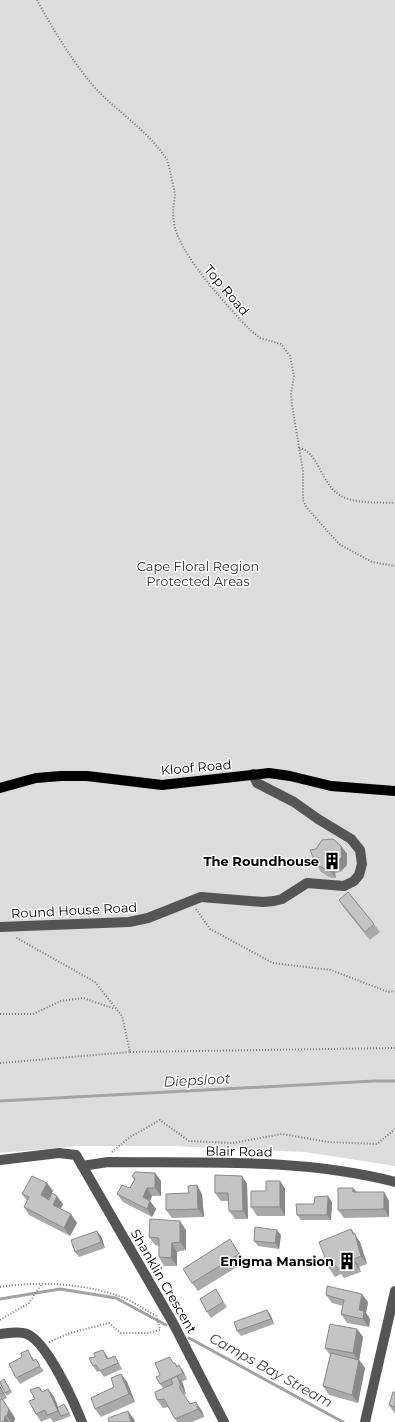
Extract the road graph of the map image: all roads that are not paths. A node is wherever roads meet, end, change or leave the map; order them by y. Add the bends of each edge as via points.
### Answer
1 (253, 774) junction
2 (0, 788) edge
3 (395, 790) edge
4 (0, 926) edge
5 (0, 1160) edge
6 (82, 1166) junction
7 (395, 1182) edge
8 (395, 1291) edge
9 (0, 1334) edge
10 (82, 1422) edge
11 (224, 1422) edge
12 (365, 1422) edge

1 - 2 main road, Kloof Road via 162,784 61,776 30,779
1 - 3 main road, Kloof Road via 279,774 331,786
1 - 4 street, Round House Road via 257,783 294,802 351,839 362,857 359,875 354,881 344,886 307,883 274,902 201,897 148,918 129,922
5 - 6 street, Shanklin Crescent via 59,1153 76,1155
6 - 7 street, Blair Road via 108,1162 279,1164
6 - 11 street, Shanklin Crescent via 173,1323
8 - 12 street
9 - 10 street via 27,1334 44,1349

